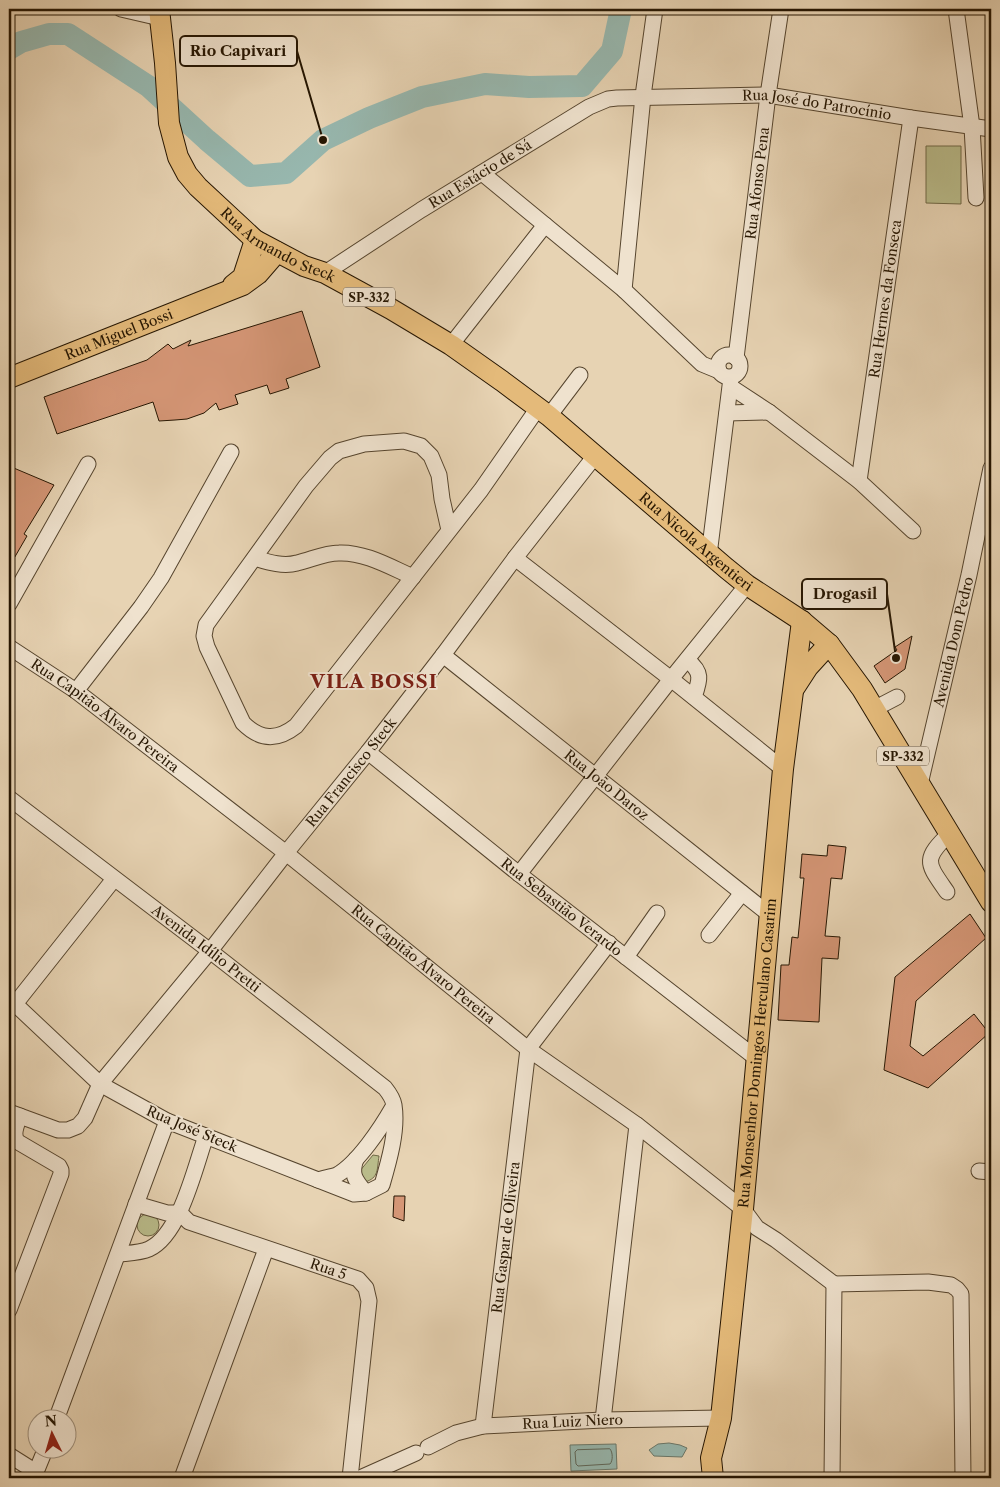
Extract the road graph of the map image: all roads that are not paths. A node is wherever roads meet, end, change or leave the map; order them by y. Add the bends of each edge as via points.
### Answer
1 (121, 9) edge
2 (655, 9) edge
3 (781, 9) edge
4 (956, 9) edge
5 (159, 14) edge
6 (768, 95) junction
7 (643, 96) junction
8 (911, 118) junction
9 (972, 127) junction
10 (991, 129) edge
11 (482, 173) junction
12 (976, 198) dead end
13 (544, 225) junction
14 (255, 240) junction
15 (277, 252) junction
16 (325, 273) junction
17 (228, 290) junction
18 (624, 290) junction
19 (452, 345) junction
20 (728, 370) junction
21 (580, 374) dead end
22 (9, 378) edge
23 (543, 412) junction
24 (769, 412) junction
25 (727, 413) junction
26 (230, 452) dead end
27 (595, 456) junction
28 (88, 464) dead end
29 (991, 468) edge
30 (859, 481) junction
31 (449, 530) junction
32 (913, 531) dead end
33 (709, 555) junction
34 (255, 558) junction
35 (515, 558) junction
36 (413, 577) junction
37 (748, 585) junction
38 (9, 604) edge
39 (802, 621) junction
40 (829, 644) junction
41 (9, 647) edge
42 (443, 656) junction
43 (687, 660) junction
44 (671, 679) junction
45 (794, 688) junction
46 (76, 691) junction
47 (694, 697) junction
48 (897, 697) dead end
49 (874, 709) junction
50 (368, 752) junction
51 (783, 769) junction
52 (596, 775) junction
53 (920, 784) junction
54 (9, 798) edge
55 (950, 833) junction
56 (286, 853) junction
57 (519, 874) junction
58 (114, 879) junction
59 (947, 892) dead end
60 (742, 893) junction
61 (991, 902) edge
62 (657, 913) dead end
63 (770, 915) junction
64 (709, 936) dead end
65 (609, 943) junction
66 (210, 951) junction
67 (626, 957) junction
68 (12, 1003) edge
69 (528, 1049) junction
70 (756, 1058) junction
71 (100, 1084) junction
72 (394, 1106) junction
73 (14, 1114) edge
74 (167, 1121) junction
75 (636, 1125) junction
76 (206, 1136) junction
77 (370, 1141) junction
78 (391, 1150) junction
79 (356, 1159) junction
80 (318, 1180) junction
81 (366, 1193) junction
82 (136, 1204) junction
83 (743, 1209) junction
84 (180, 1212) junction
85 (266, 1249) junction
86 (118, 1254) junction
87 (834, 1284) junction
88 (9, 1310) edge
89 (60, 1410) edge
90 (721, 1418) junction
91 (602, 1420) junction
92 (484, 1426) junction
93 (9, 1454) edge
94 (41, 1460) edge
95 (36, 1475) edge
96 (182, 1478) edge
97 (350, 1478) edge
98 (360, 1478) edge
99 (714, 1478) edge
100 (832, 1478) edge
101 (963, 1478) edge

1 - 5 street
2 - 7 street
3 - 6 street, Rua Afonso Pena
4 - 9 street
5 - 14 main road, Rua Armando Steck / SP-332 via 169,123 178,157 187,174
6 - 7 street, Rua José do Patrocínio
6 - 8 street, Rua José do Patrocínio
6 - 20 street, Rua Afonso Pena
7 - 11 street, Rua Estácio de Sá via 608,99 588,107
7 - 18 street
8 - 9 street, Rua José do Patrocínio
8 - 30 street, Rua Hermes da Fonseca
9 - 10 street, Rua José do Patrocínio
9 - 12 street
11 - 13 street
11 - 16 street, Rua Estácio de Sá
13 - 18 street
13 - 19 street
14 - 15 main road, Rua Armando Steck / SP-332
14 - 17 main road, Rua Miguel Bossi via 243,277
15 - 16 main road, Rua Armando Steck / SP-332
15 - 17 main road, Rua Miguel Bossi via 258,274
16 - 19 main road, Rua Armando Steck / SP-332
17 - 22 main road, Rua Miguel Bossi
18 - 20 street via 702,364
19 - 23 main road, Rua Armando Steck / SP-332
20 - 24 street
20 - 25 street, Rua Afonso Pena
21 - 23 street
23 - 27 main road, Rua Armando Steck / SP-332
23 - 31 street
24 - 25 street
24 - 30 street
25 - 33 street, Rua Afonso Pena
26 - 46 street via 161,578
27 - 33 main road, Rua Nicola Argentieri / SP-332
27 - 35 street, Rua Francisco Steck
28 - 38 street
29 - 53 street, Avenida Dom Pedro
30 - 32 street
31 - 34 street via 439,475 431,456 421,446 404,441 364,444 339,451 330,458
31 - 36 street
33 - 37 main road, Rua Nicola Argentieri / SP-332
34 - 36 street via 295,564 339,553 368,557
34 - 36 street via 206,625 204,636 243,723 259,735 274,737 284,735 296,726
35 - 42 street, Rua Francisco Steck
35 - 44 street
37 - 39 main road, Rua Nicola Argentieri / SP-332
37 - 43 street
39 - 40 main road, SP-332
39 - 45 main road, Rua Monsenhor Domingos Herculano Casarim
40 - 45 main road, Rua Monsenhor Domingos Herculano Casarim
40 - 49 main road, SP-332
41 - 46 street, Rua Capitão Álvaro Pereira
42 - 50 street, Rua Francisco Steck
42 - 52 street, Rua João Daroz
43 - 44 street
43 - 47 street via 698,673
44 - 47 street
44 - 52 street
45 - 51 main road, Rua Monsenhor Domingos Herculano Casarim
46 - 56 street, Rua Capitão Álvaro Pereira
47 - 51 street
48 - 49 street
49 - 53 main road, SP-332
50 - 56 street, Rua Francisco Steck
50 - 57 street, Rua Sebastião Verardo
51 - 63 main road, Rua Monsenhor Domingos Herculano Casarim
52 - 57 street
52 - 60 street, Rua João Daroz
53 - 55 main road, SP-332
54 - 58 street, Avenida Idílio Pretti
55 - 59 street via 935,848 930,867
55 - 61 main road, SP-332
56 - 66 street, Rua Francisco Steck
56 - 69 street, Rua Capitão Álvaro Pereira
57 - 65 street, Rua Sebastião Verardo
58 - 66 street, Avenida Idílio Pretti
58 - 68 street
60 - 63 street, Rua João Daroz
60 - 64 street
62 - 67 street
63 - 70 main road, Rua Monsenhor Domingos Herculano Casarim
65 - 67 street, Rua Sebastião Verardo
65 - 69 street
66 - 71 street, Rua Francisco Steck
66 - 72 street, Avenida Idílio Pretti via 385,1088
67 - 70 street, Rua Sebastião Verardo
68 - 71 street, Rua José Steck
69 - 75 street, Rua Capitão Álvaro Pereira
69 - 92 street, Rua Gaspar de Oliveira
70 - 83 main road, Rua Monsenhor Domingos Herculano Casarim
71 - 73 street, Rua Francisco Steck via 85,1118 68,1130 58,1130
71 - 74 street, Rua José Steck
72 - 77 street
72 - 78 street
73 - 88 street via 15,1139 59,1166 62,1174
74 - 76 street, Rua José Steck
74 - 82 street
75 - 83 street, Rua Capitão Álvaro Pereira
75 - 91 street
76 - 80 street, Rua José Steck
76 - 84 street
77 - 78 street via 382,1142
77 - 79 street
78 - 81 street via 382,1185
79 - 80 street via 337,1175
79 - 81 street via 353,1167 355,1179
80 - 81 street, Rua José Steck via 354,1194
82 - 84 street, Rua 5 via 167,1213
82 - 86 street
83 - 87 street, Rua Capitão Álvaro Pereira via 757,1228
83 - 90 main road, Rua Monsenhor Domingos Herculano Casarim
84 - 85 street, Rua 5 via 189,1222
84 - 86 street via 165,1238 158,1243 137,1252
85 - 96 street
85 - 97 street, Rua 5 via 358,1279 366,1288 369,1301
86 - 89 street
87 - 100 street
87 - 101 street via 928,1282 951,1285 961,1294
90 - 91 street, Rua Luiz Niero
90 - 99 main road, Rua Monsenhor Domingos Herculano Casarim via 712,1458
91 - 92 street, Rua Luiz Niero
92 - 98 street, Rua Luiz Niero via 456,1433
93 - 95 street
94 - 95 street

